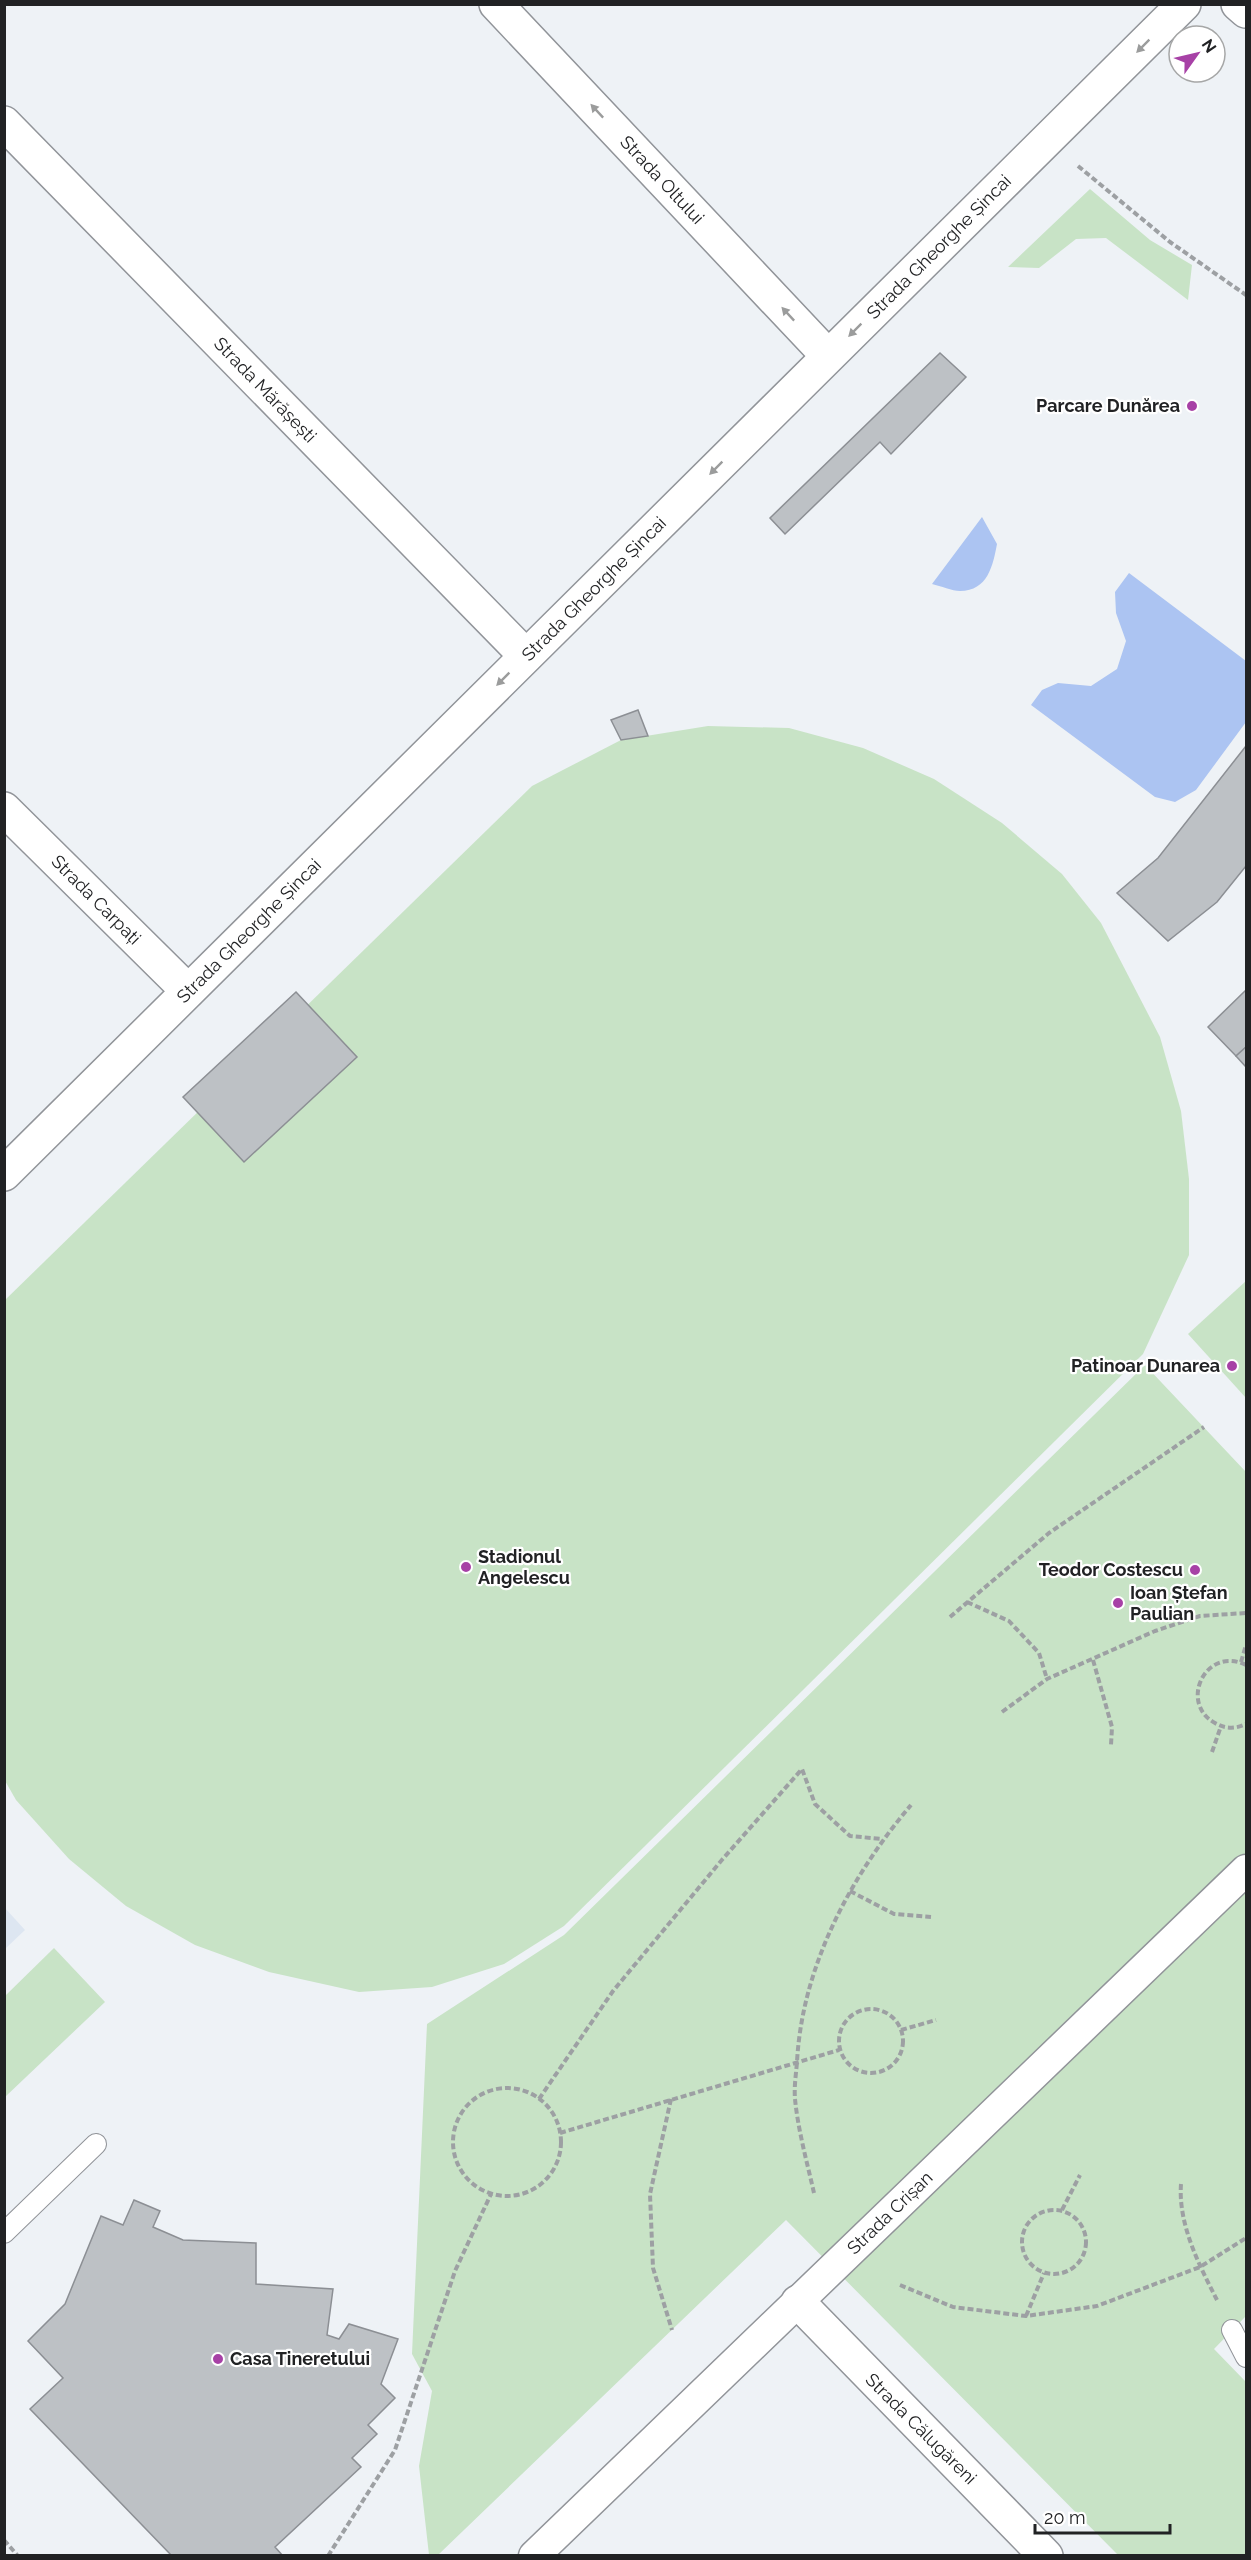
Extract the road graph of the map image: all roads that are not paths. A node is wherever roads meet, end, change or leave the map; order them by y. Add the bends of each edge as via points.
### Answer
1 (496, 4) edge
2 (1184, 4) edge
3 (1238, 4) edge
4 (1246, 11) edge
5 (4, 123) edge
6 (828, 356) junction
7 (526, 656) junction
8 (4, 809) edge
9 (188, 991) junction
10 (4, 1174) edge
11 (1246, 1870) edge
12 (96, 2144) dead end
13 (4, 2233) edge
14 (798, 2302) junction
15 (1232, 2330) road end
16 (1246, 2357) edge
17 (534, 2556) edge
18 (1046, 2556) edge

6 -> 1 street, Strada Oltului
2 -> 6 street, Strada Gheorghe Șincai
3 - 4 street
5 - 7 street, Strada Mărășești
6 -> 7 street, Strada Gheorghe Șincai
7 -> 9 street, Strada Gheorghe Șincai
8 - 9 street, Strada Carpați
9 - 10 street, Strada Gheorghe Șincai
11 - 14 street, Strada Crișan
12 - 13 lane
14 - 17 street, Strada Crișan
14 - 18 street, Strada Călugăreni
15 - 16 lane

